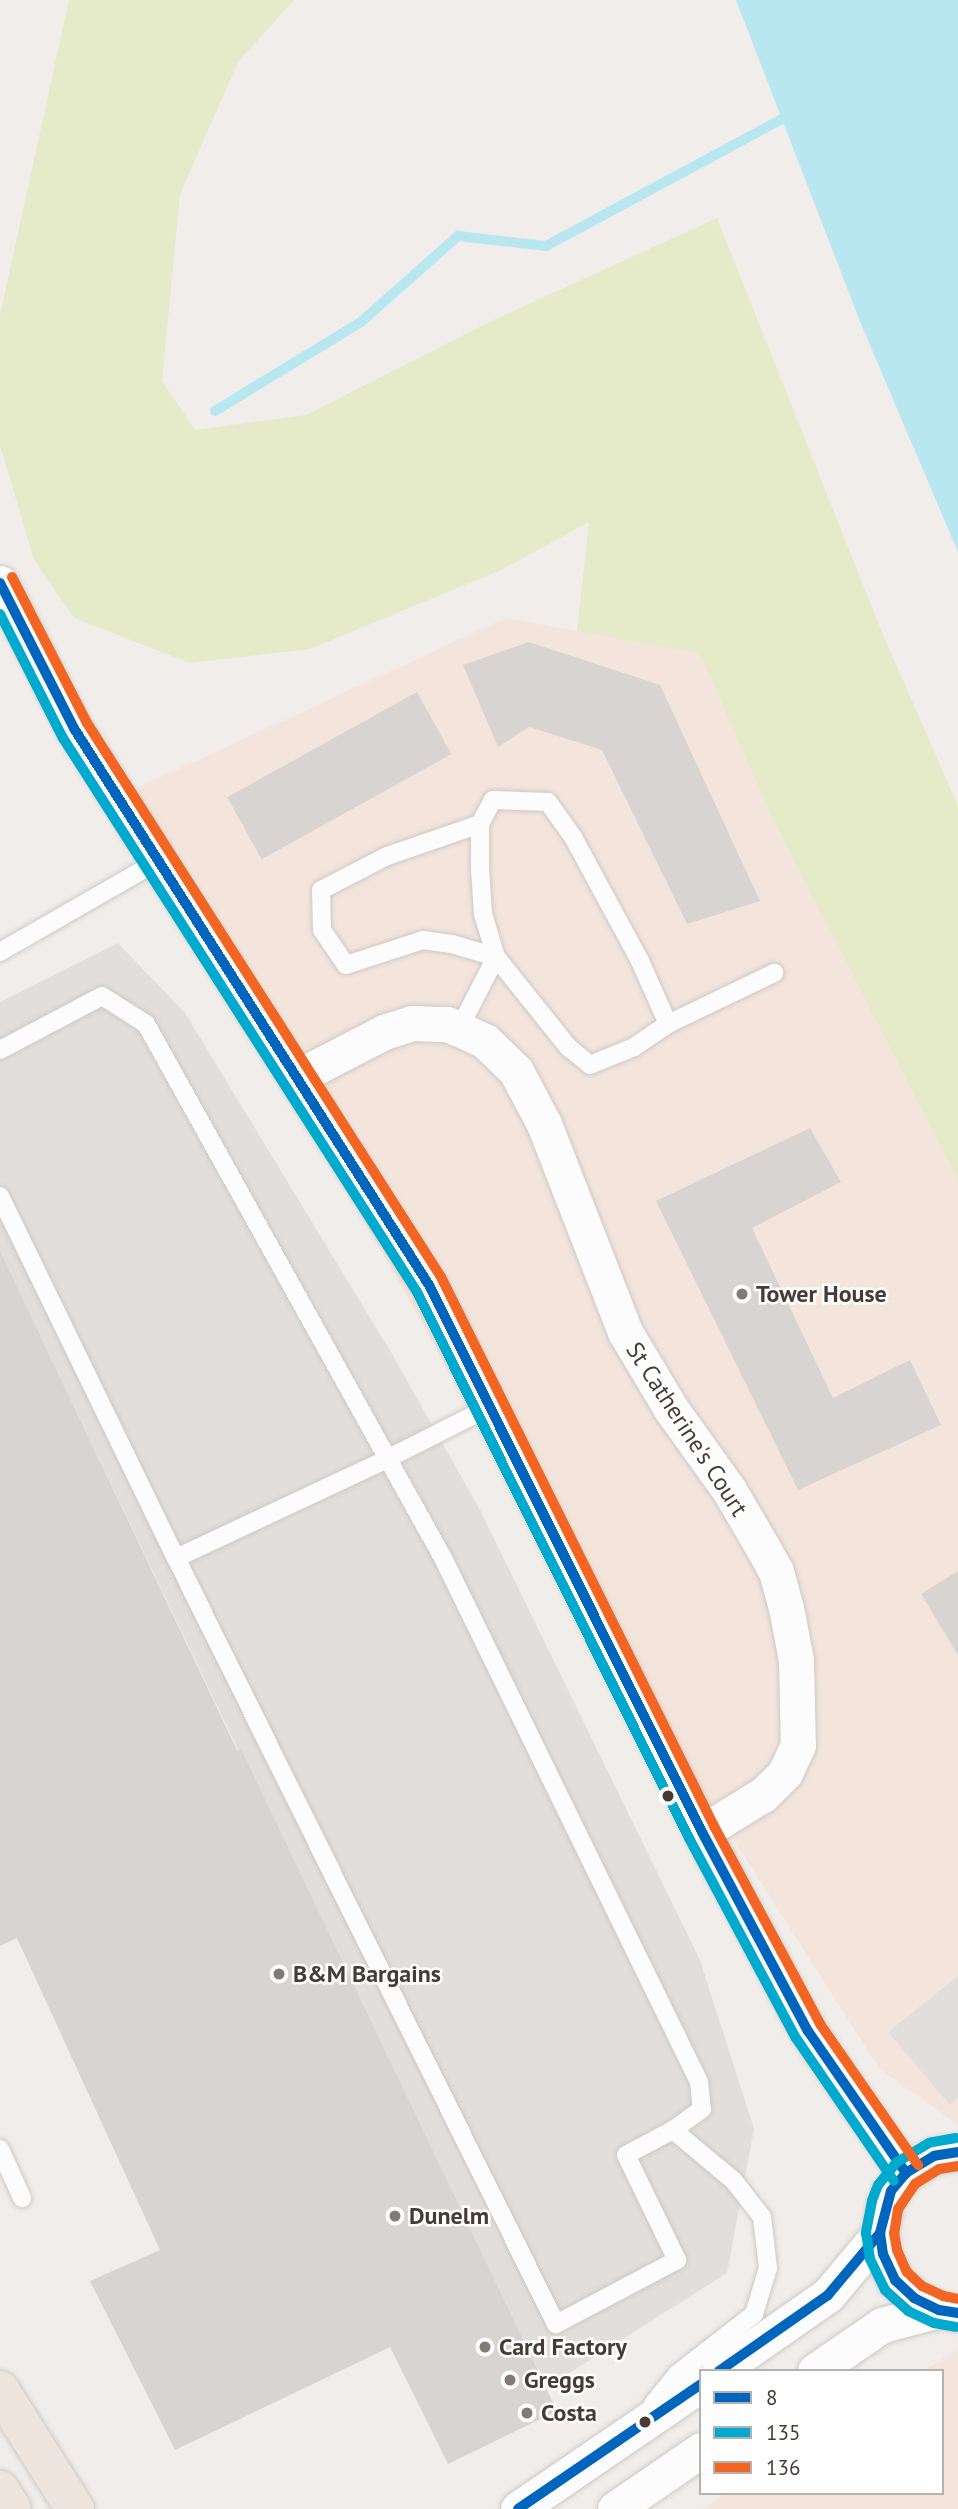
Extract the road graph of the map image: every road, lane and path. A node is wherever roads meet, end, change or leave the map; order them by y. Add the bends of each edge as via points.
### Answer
1 (0, 583) edge
2 (480, 824) junction
3 (158, 861) junction
4 (0, 952) edge
5 (496, 957) junction
6 (774, 973) dead end
7 (668, 1024) junction
8 (459, 1029) junction
9 (0, 1050) edge
10 (297, 1077) junction
11 (0, 1196) edge
12 (490, 1407) junction
13 (387, 1459) junction
14 (176, 1558) junction
15 (702, 1832) junction
16 (673, 2130) junction
17 (0, 2149) edge
18 (958, 2152) edge
19 (906, 2173) junction
20 (22, 2198) dead end
21 (880, 2233) junction
22 (948, 2311) edge
23 (722, 2369) edge
24 (818, 2369) edge
25 (699, 2385) edge
26 (0, 2390) edge
27 (626, 2436) junction
28 (699, 2451) edge
29 (0, 2490) edge
30 (12, 2509) edge
31 (75, 2509) edge
32 (518, 2509) edge
33 (615, 2509) edge

1 - 3 street via 75,730
2 - 5 lane via 483,914
2 - 5 lane via 387,856 321,890 322,930 345,965 423,940
2 - 7 lane via 493,800 548,802 585,859
3 - 4 lane
3 - 10 street
5 - 7 lane via 568,1047 590,1065 634,1047
5 - 8 lane
6 - 7 lane
8 - 10 street, St Catherine's Court via 412,1023 384,1032
8 - 15 street, St Catherine's Court via 485,1041 516,1071 544,1124 625,1332 671,1409 729,1490 776,1571 796,1660 798,1745 785,1773 764,1794
9 - 13 lane via 102,996 146,1024
10 - 12 street via 429,1285
11 - 14 lane
12 - 13 lane
12 - 15 street
13 - 14 lane
13 - 16 lane via 443,1558 699,2082 702,2109
14 - 16 lane via 556,2324 677,2260 626,2155
15 - 19 street via 808,2031
16 - 27 lane via 734,2181 762,2217 768,2268 754,2315 677,2375
17 - 20 lane
18 - 19 street via 934,2156
19 - 21 street via 888,2198
21 - 22 street via 883,2254 895,2280 914,2298
21 - 23 street via 828,2295
22 - 24 street via 882,2325
25 - 27 street
26 - 31 highway
27 - 32 street
28 - 33 street
29 - 30 highway

